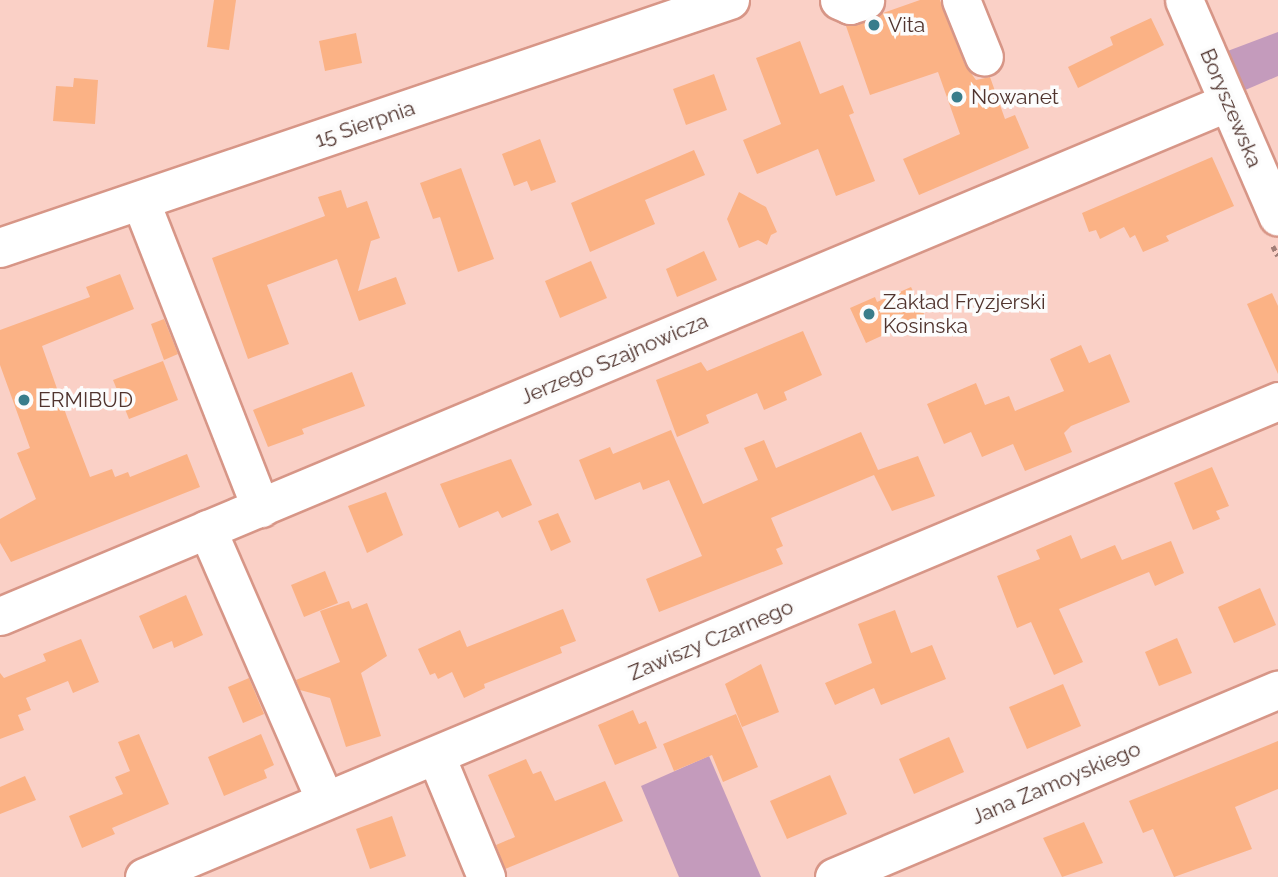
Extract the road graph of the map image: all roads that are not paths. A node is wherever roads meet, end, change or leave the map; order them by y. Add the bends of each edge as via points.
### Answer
1 (730, 0) edge
2 (839, 0) edge
3 (865, 0) edge
4 (961, 0) edge
5 (1184, 0) edge
6 (984, 57) dead end
7 (1228, 102) junction
8 (140, 200) junction
9 (1278, 217) edge
10 (0, 248) edge
11 (1278, 401) edge
12 (261, 508) junction
13 (207, 529) junction
14 (0, 616) edge
15 (1278, 689) edge
16 (436, 756) junction
17 (325, 801) junction
18 (144, 877) edge
19 (485, 877) edge
20 (834, 877) edge

1 - 8 main road, 15 Sierpnia
2 - 3 street via 850,5
4 - 6 street
5 - 7 street, Boryszewska
7 - 9 street, Boryszewska
7 - 12 street, Jerzego Szajnowicza
8 - 10 main road, 15 Sierpnia
8 - 12 street
11 - 16 street, Zawiszy Czarnego
12 - 13 street, Jerzego Szajnowicza
13 - 14 street, Jerzego Szajnowicza
13 - 17 street
15 - 20 street, Jana Zamoyskiego
16 - 17 street, Zawiszy Czarnego
16 - 19 street
17 - 18 street, Zawiszy Czarnego

